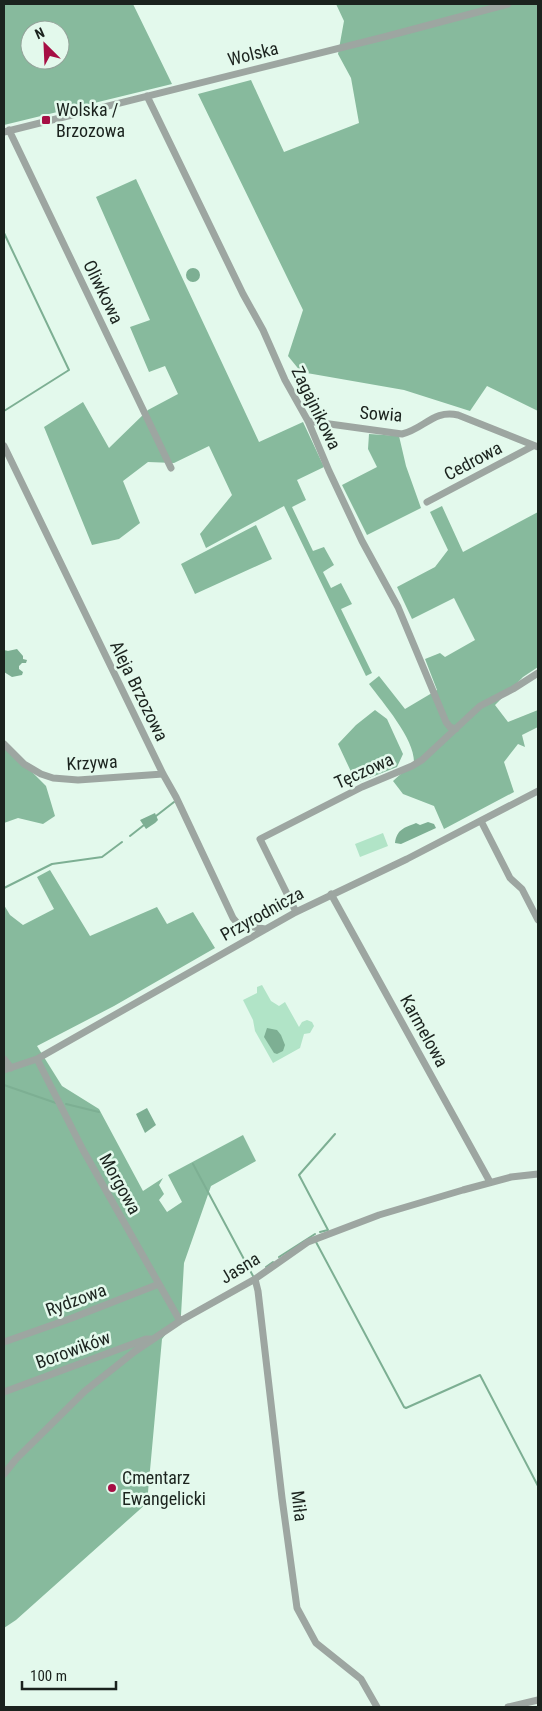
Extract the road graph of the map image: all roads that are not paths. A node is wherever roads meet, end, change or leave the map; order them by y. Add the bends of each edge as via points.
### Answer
1 (508, 4) edge
2 (147, 96) junction
3 (6, 131) edge
4 (448, 412) joint
5 (308, 421) junction
6 (4, 446) edge
7 (536, 447) edge
8 (171, 468) dead end
9 (427, 502) dead end
10 (538, 673) edge
11 (456, 730) junction
12 (4, 744) edge
13 (163, 774) junction
14 (538, 791) edge
15 (481, 821) junction
16 (331, 894) junction
17 (296, 912) junction
18 (538, 920) edge
19 (265, 929) junction
20 (4, 1059) edge
21 (37, 1059) junction
22 (8, 1069) edge
23 (538, 1174) edge
24 (490, 1182) junction
25 (255, 1279) junction
26 (159, 1284) junction
27 (180, 1321) junction
28 (154, 1339) junction
29 (4, 1342) edge
30 (4, 1392) edge
31 (16, 1459) junction
32 (4, 1464) edge
33 (4, 1474) edge
34 (538, 1700) edge
35 (377, 1707) edge
36 (508, 1707) edge

1 - 2 street, Wolska
2 - 3 street, Wolska
2 - 5 street, Zagajnikowa
3 - 8 street, Oliwkowa
4 - 5 street, Sowia via 402,434
4 - 7 street, Cedrowa
5 - 11 street, Zagajnikowa via 362,541 398,607 446,722
6 - 13 street, Aleja Brzozowa
7 - 9 street, Cedrowa
10 - 11 street, Tęczowa via 480,706
11 - 17 street, Tęczowa via 412,766 362,787 260,839
12 - 13 street, Krzywa via 35,771 61,780
13 - 19 street, Aleja Brzozowa via 233,918 238,924
14 - 15 street, Przyrodnicza
15 - 16 street, Przyrodnicza
15 - 18 street via 510,878 522,889
16 - 17 street, Przyrodnicza
16 - 24 street, Karmelowa
17 - 19 street, Przyrodnicza
19 - 21 street, Przyrodnicza
20 - 22 street
21 - 22 street, Przyrodnicza
21 - 26 street, Morgowa via 83,1150
23 - 24 street, Jasna
24 - 25 street, Jasna via 318,1237
25 - 27 street, Jasna
25 - 35 street, Miła via 297,1608 316,1643 359,1677
26 - 27 street, Morgowa
26 - 29 street, Rydzowa
27 - 28 street, Jasna
28 - 30 street, Borowików via 146,1339
28 - 31 street, Jasna via 85,1391
31 - 32 street
31 - 33 street, Jasna
34 - 36 street

